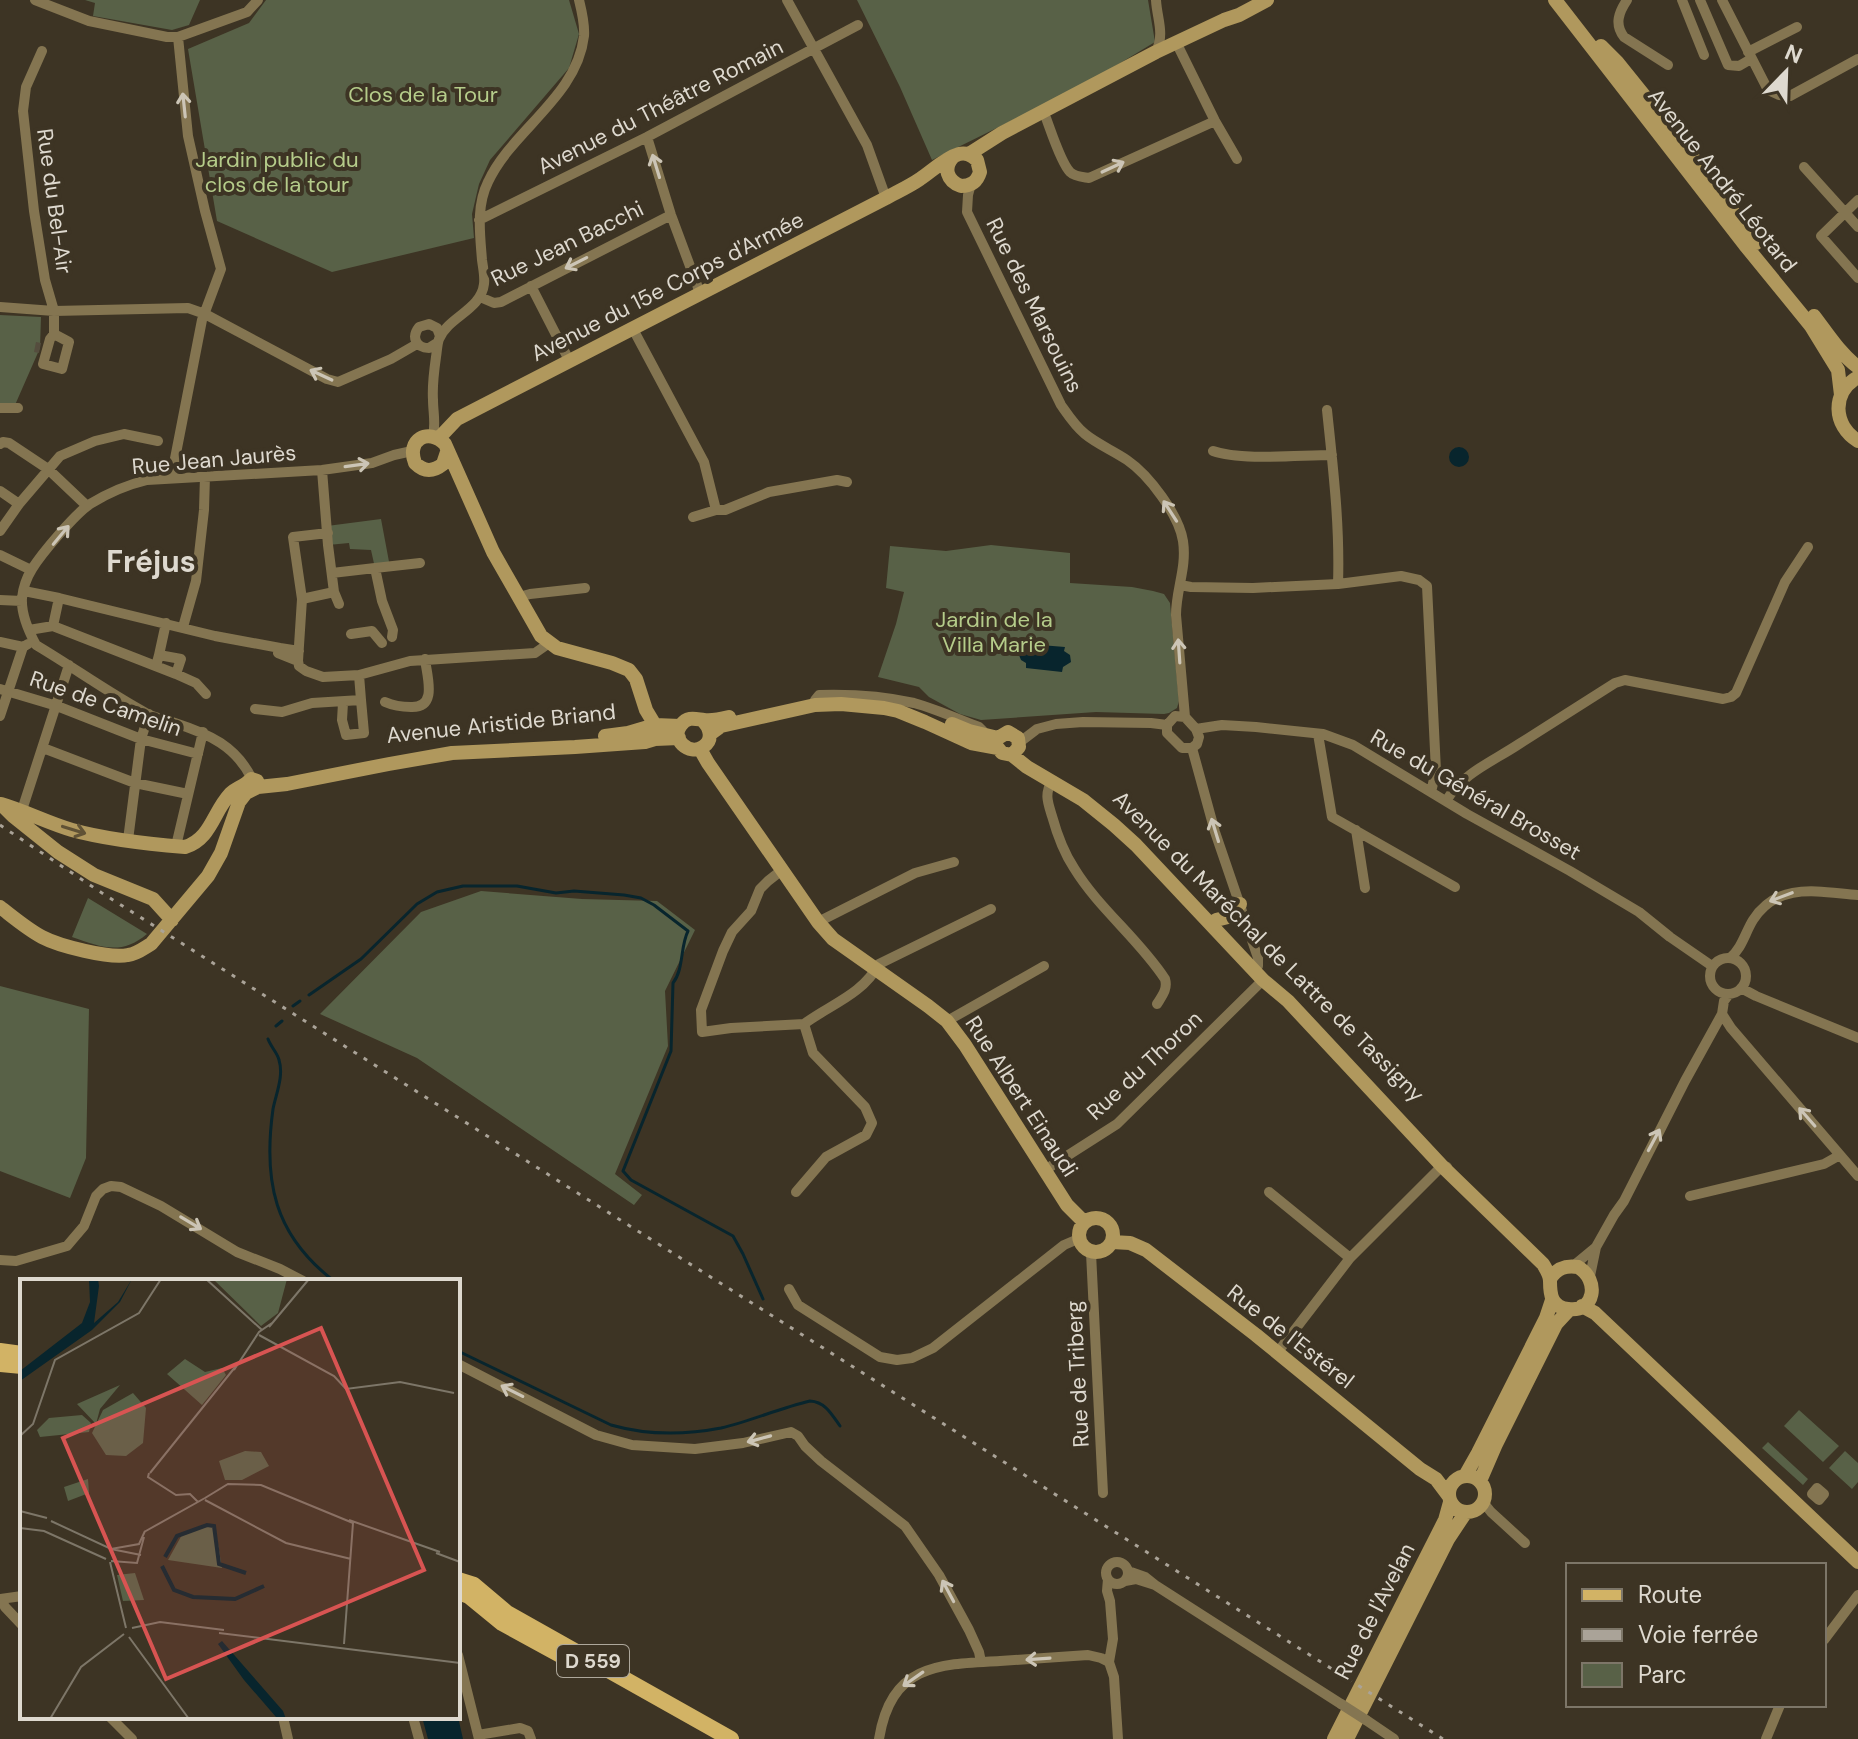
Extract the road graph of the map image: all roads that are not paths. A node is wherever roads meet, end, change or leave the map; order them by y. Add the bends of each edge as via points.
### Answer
1 (35, 0) edge
2 (258, 0) edge
3 (580, 0) edge
4 (787, 0) edge
5 (1156, 0) edge
6 (1267, 0) edge
7 (1555, 0) edge
8 (1565, 0) edge
9 (1682, 0) edge
10 (1700, 0) edge
11 (1722, 0) edge
12 (1621, 3) edge
13 (858, 25) dead end
14 (1797, 27) dead end
15 (178, 37) junction
16 (1178, 46) junction
17 (814, 49) junction
18 (42, 51) dead end
19 (1156, 52) junction
20 (1704, 55) dead end
21 (1749, 56) junction
22 (1858, 59) edge
23 (1668, 65) dead end
24 (1046, 118) junction
25 (1215, 121) junction
26 (647, 137) junction
27 (953, 157) junction
28 (974, 159) junction
29 (1237, 159) dead end
30 (1804, 167) dead end
31 (948, 176) junction
32 (920, 179) junction
33 (971, 184) junction
34 (886, 198) junction
35 (1858, 200) edge
36 (1845, 212) junction
37 (671, 215) junction
38 (479, 220) junction
39 (1858, 227) edge
40 (1858, 278) edge
41 (531, 286) junction
42 (700, 293) junction
43 (480, 297) junction
44 (0, 307) edge
45 (54, 311) junction
46 (465, 311) junction
47 (205, 314) junction
48 (432, 324) junction
49 (633, 329) junction
50 (54, 334) dead end
51 (438, 340) junction
52 (421, 346) junction
53 (570, 362) junction
54 (1858, 367) edge
55 (433, 370) junction
56 (1858, 377) edge
57 (1841, 395) junction
58 (0, 408) edge
59 (18, 408) dead end
60 (1327, 410) dead end
61 (435, 416) junction
62 (452, 423) junction
63 (158, 441) dead end
64 (1858, 441) edge
65 (0, 444) edge
66 (441, 447) junction
67 (412, 451) junction
68 (1213, 451) dead end
69 (1332, 455) junction
70 (48, 469) junction
71 (322, 470) junction
72 (205, 476) junction
73 (171, 479) junction
74 (847, 482) dead end
75 (0, 491) edge
76 (19, 504) junction
77 (87, 506) junction
78 (716, 510) junction
79 (693, 517) dead end
80 (0, 531) edge
81 (328, 533) junction
82 (1808, 547) dead end
83 (0, 555) edge
84 (420, 563) dead end
85 (375, 568) junction
86 (31, 570) junction
87 (332, 573) junction
88 (1338, 584) junction
89 (1180, 585) junction
90 (585, 588) dead end
91 (334, 592) junction
92 (23, 596) junction
93 (519, 597) junction
94 (59, 598) junction
95 (302, 599) junction
96 (0, 600) edge
97 (339, 604) dead end
98 (166, 623) junction
99 (53, 626) junction
100 (183, 627) junction
101 (29, 630) junction
102 (351, 634) dead end
103 (0, 642) edge
104 (28, 644) junction
105 (545, 646) junction
106 (159, 655) junction
107 (299, 659) junction
108 (425, 659) junction
109 (69, 665) junction
110 (156, 666) junction
111 (176, 674) junction
112 (359, 675) junction
113 (4, 690) edge
114 (206, 694) dead end
115 (361, 700) junction
116 (385, 702) dead end
117 (343, 703) junction
118 (57, 706) junction
119 (255, 709) dead end
120 (149, 714) junction
121 (0, 716) edge
122 (1185, 717) junction
123 (702, 720) junction
124 (1167, 725) junction
125 (1196, 729) junction
126 (651, 731) junction
127 (203, 732) junction
128 (679, 732) junction
129 (710, 734) junction
130 (1318, 734) junction
131 (141, 739) junction
132 (1006, 744) junction
133 (43, 748) junction
134 (1192, 748) junction
135 (700, 749) junction
136 (198, 754) junction
137 (1052, 781) junction
138 (135, 783) junction
139 (253, 784) junction
140 (1431, 792) junction
141 (188, 794) junction
142 (1446, 801) junction
143 (0, 803) edge
144 (22, 810) junction
145 (1356, 830) junction
146 (128, 840) junction
147 (176, 846) junction
148 (954, 862) dead end
149 (782, 870) junction
150 (1455, 887) dead end
151 (1365, 888) dead end
152 (1858, 895) edge
153 (1240, 904) junction
154 (0, 907) edge
155 (991, 909) dead end
156 (172, 920) junction
157 (1216, 920) junction
158 (818, 922) junction
159 (1730, 958) junction
160 (1044, 966) dead end
161 (1712, 966) junction
162 (876, 971) junction
163 (1260, 973) junction
164 (1741, 988) junction
165 (1729, 994) junction
166 (1157, 1004) dead end
167 (1722, 1014) junction
168 (947, 1021) junction
169 (804, 1024) junction
170 (1858, 1038) edge
171 (1840, 1155) junction
172 (1442, 1166) junction
173 (1045, 1170) junction
174 (1858, 1176) edge
175 (1478, 1188) junction
176 (796, 1192) dead end
177 (1269, 1192) dead end
178 (1690, 1196) dead end
179 (1084, 1222) junction
180 (1078, 1239) junction
181 (1112, 1242) junction
182 (1596, 1247) junction
183 (1091, 1253) junction
184 (1350, 1258) junction
185 (0, 1260) edge
186 (1567, 1267) junction
187 (1590, 1276) junction
188 (299, 1279) edge
189 (1550, 1279) junction
190 (789, 1289) dead end
191 (1552, 1300) junction
192 (1581, 1305) junction
193 (0, 1351) edge
194 (1277, 1353) junction
195 (20, 1354) edge
196 (0, 1364) edge
197 (460, 1365) edge
198 (20, 1366) edge
199 (1460, 1478) junction
200 (1436, 1479) junction
201 (1480, 1481) junction
202 (1103, 1493) dead end
203 (1449, 1499) junction
204 (1483, 1502) junction
205 (1466, 1512) junction
206 (1525, 1543) dead end
207 (1858, 1552) edge
208 (1858, 1562) edge
209 (1108, 1579) junction
210 (1124, 1579) junction
211 (460, 1581) edge
212 (460, 1593) edge
213 (1858, 1595) edge
214 (20, 1596) edge
215 (0, 1599) edge
216 (1110, 1601) junction
217 (20, 1623) edge
218 (1112, 1635) junction
219 (1826, 1637) edge
220 (1094, 1656) junction
221 (981, 1662) junction
222 (1109, 1662) junction
223 (460, 1663) edge
224 (1779, 1707) edge
225 (112, 1719) edge
226 (283, 1719) edge
227 (414, 1719) edge
228 (479, 1737) edge
229 (132, 1739) edge
230 (288, 1739) edge
231 (419, 1739) edge
232 (531, 1739) edge
233 (710, 1739) edge
234 (731, 1739) edge
235 (879, 1739) edge
236 (1118, 1739) edge
237 (1334, 1739) edge
238 (1347, 1739) edge
239 (1394, 1739) edge
240 (1766, 1739) edge

1 - 15 street via 89,21
2 - 15 street via 247,12
3 - 38 street via 584,34 575,66 494,169
4 - 17 street
5 - 19 street via 1161,28
6 - 16 main road
7 - 57 main road, Avenue André Léotard via 1811,326 1838,370
8 - 54 main road, Avenue André Léotard
9 - 20 street
10 - 21 street via 1728,65 1739,66
11 - 21 street
12 - 23 street via 1618,19 1624,37
13 - 17 street, Avenue du Théâtre Romain
14 - 21 street
47 -> 15 street via 221,269 188,136
16 - 19 main road
16 - 24 main road
16 - 25 street
17 - 26 street, Avenue du Théâtre Romain
17 - 34 street via 867,145
18 - 45 street, Rue du Bel-Air via 26,87 23,111 34,211
19 - 28 main road via 1002,133
21 - 22 street via 1768,90 1790,96
24 -> 25 street via 1069,171 1089,178
24 - 28 main road
25 - 29 street
37 -> 26 street
26 - 38 street, Avenue du Théâtre Romain
27 - 28 main road via 963,153
27 - 31 main road
27 - 32 main road, Avenue du 15e Corps d'Armée
28 - 33 main road via 978,177
30 - 36 street
31 - 32 main road, Avenue du 15e Corps d'Armée
31 - 33 main road via 956,184
32 - 34 main road, Avenue du 15e Corps d'Armée
89 -> 33 street, Rue des Marsouins via 1185,564 1179,526 1136,467 1085,435 1061,405 967,212
34 - 42 main road, Avenue du 15e Corps d'Armée
35 - 36 street
36 - 39 street
36 - 40 street via 1821,236
37 -> 41 street, Rue Jean Bacchi
37 - 42 street
38 - 43 street via 484,277
41 - 43 street, Rue Jean Bacchi via 498,303
41 - 53 street
42 - 49 main road, Avenue du 15e Corps d'Armée
43 - 46 street
44 - 45 street
45 - 47 street via 188,308
45 - 50 street, Rue du Bel-Air
46 - 48 street
46 - 51 street
52 -> 47 street via 338,382
47 - 73 street
48 - 51 street
48 - 52 street via 416,330
49 - 53 main road, Avenue du 15e Corps d'Armée
49 - 78 street via 704,462
51 - 52 street via 433,347
51 - 55 street
52 - 55 street
53 - 62 main road, Avenue du 15e Corps d'Armée
55 - 61 street
56 - 57 main road
57 - 64 main road, Avenue André Léotard via 1839,418
58 - 59 street
60 - 69 street
61 - 62 street
61 - 66 street
62 - 66 main road, Avenue du 15e Corps d'Armée
63 - 70 street via 124,434 95,441 60,456
65 - 70 street via 9,443
66 - 67 main road via 426,436
66 - 67 main road via 433,470 420,468
66 - 93 main road via 456,466
66 - 105 main road via 488,552
71 -> 67 street, Rue Jean Jaurès
68 - 69 street
69 - 88 street
70 - 76 street
70 - 77 street
71 - 72 street, Rue Jean Jaurès
71 - 81 street
72 - 73 street, Rue Jean Jaurès
72 - 100 street via 196,581
73 - 77 street, Rue Jean Jaurès via 131,483
74 - 78 street via 769,492
75 - 76 street
76 - 80 street
86 -> 77 street, Rue Jean Jaurès
78 - 79 street
81 - 87 street
81 - 95 street via 293,537
82 - 142 street via 1785,582 1731,697 1625,680 1615,683 1482,765
83 - 86 street
84 - 85 street
85 - 87 street
85 - 102 street via 393,630 387,640 372,631
86 - 92 street, Rue Jean Jaurès
87 - 91 street
88 - 89 street
88 - 140 street via 1401,576 1427,586 1436,771
122 -> 89 street, Rue des Marsouins via 1176,615
90 - 93 street
91 - 95 street
91 - 97 street
92 - 94 street
92 - 96 street
92 - 101 street
93 - 126 main road via 551,645 629,670
94 - 98 street
94 - 99 street
95 - 107 street
98 - 100 street
98 - 106 street
99 - 101 street
99 - 110 street
100 - 107 street via 280,648 278,653
101 - 104 street
103 - 104 street
104 - 109 street
104 - 113 street
105 - 108 street via 535,653
105 - 126 main road via 628,675
106 - 110 street
106 - 111 street via 181,659
107 - 112 street via 306,671 323,677
108 - 112 street
108 - 116 street via 425,705 396,707
109 - 118 street
109 - 120 street
110 - 111 street
111 - 114 street
112 - 115 street
113 - 118 street, Rue de Camelin
113 - 121 street
115 - 117 street
115 - 117 street via 364,733 346,735
117 - 119 street via 312,703 282,712
118 - 131 street, Rue de Camelin
118 - 133 street
120 - 127 street
120 - 131 street
122 - 124 street via 1175,716
122 - 125 street
123 - 128 main road via 687,719
123 - 129 main road
123 - 132 main road via 815,700 848,700 896,705
124 - 132 street via 1056,724
124 - 134 street via 1167,733 1182,748
125 - 130 street, Rue du Général Brosset via 1222,725
125 - 134 street via 1199,740
126 - 128 main road, Avenue Aristide Briand
126 - 139 main road, Avenue Aristide Briand via 645,742 452,753 287,784
127 - 136 street
127 - 139 street via 236,755
128 - 135 main road via 682,745
129 - 132 main road via 721,726 796,708 841,704 898,711 971,743
129 - 135 main road
130 - 140 street, Rue du Général Brosset via 1353,745
130 - 145 street via 1332,817
131 - 136 street, Rue de Camelin
131 - 138 street
132 - 137 main road, Avenue du Maréchal de Lattre de Tassigny via 1027,767
132 - 157 main road, Avenue du Maréchal de Lattre de Tassigny via 1109,814
133 - 138 street
133 - 144 street
153 -> 134 street
135 - 149 main road, Rue Albert Einaudi
136 - 141 street
137 - 163 main road, Avenue du Maréchal de Lattre de Tassigny via 1136,845
137 - 166 street via 1046,792 1048,804 1072,866 1165,979
138 - 141 street
138 - 146 street
139 - 147 main road via 227,797 199,840
139 - 156 main road via 239,802 208,876
140 - 142 street, Rue du Général Brosset
141 - 147 street
142 - 161 street, Rue du Général Brosset via 1639,912
143 - 144 main road
143 - 156 main road via 58,852 94,875 153,899
144 -> 146 main road via 69,829
145 - 150 street
145 - 151 street
146 - 147 main road
148 - 158 street via 915,873
149 - 158 main road, Rue Albert Einaudi
149 - 169 street via 760,889 751,911 732,932 701,1010 702,1032
152 -> 159 street via 1779,896 1766,903
153 - 157 main road via 1228,917
153 - 163 street
154 - 156 main road via 48,940 112,955 139,952
155 - 162 street via 879,964
157 - 163 main road, Avenue du Maréchal de Lattre de Tassigny
158 - 162 main road, Rue Albert Einaudi
159 - 161 street
159 - 164 street via 1745,970
160 - 168 street
161 - 165 street via 1711,982
162 - 168 main road, Rue Albert Einaudi
162 - 169 street via 855,993
163 - 172 main road, Avenue du Maréchal de Lattre de Tassigny
163 - 173 street, Rue du Thoron via 1117,1124
163 - 175 main road, Avenue du Maréchal de Lattre de Tassigny via 1292,998
164 - 165 street
164 - 170 street
165 - 167 street
171 -> 167 street
182 -> 167 street
168 - 173 main road, Rue Albert Einaudi
169 - 176 street via 813,1053 865,1107 872,1123 866,1135 826,1157
171 - 174 street
171 - 178 street via 1824,1164
172 - 175 street, Avenue du Maréchal de Lattre de Tassigny
172 - 184 street
172 - 189 main road, Avenue du Maréchal de Lattre de Tassigny via 1537,1257
173 - 179 main road, Rue Albert Einaudi
175 - 186 main road, Avenue du Maréchal de Lattre de Tassigny via 1544,1257
177 - 184 street
179 - 180 main road
179 - 181 main road via 1107,1222
180 - 183 main road
180 - 190 street via 933,1348 912,1358 880,1357 798,1305
181 - 183 main road via 1104,1251
181 - 194 main road, Rue de l'Estérel via 1146,1250
182 - 186 street
182 - 187 street
183 - 202 street, Rue de Triberg
184 - 194 street
185 -> 188 street via 16,1261 67,1246 84,1226 96,1196 111,1186 161,1206 246,1257
186 - 187 main road, Avenue du Maréchal de Lattre de Tassigny
186 - 189 main road
187 - 192 main road via 1593,1289
189 - 191 main road
191 - 192 main road via 1559,1307
191 - 199 main road via 1487,1437
192 - 201 main road via 1556,1324
192 - 207 main road via 1608,1317
192 - 208 main road
193 - 195 main road
194 - 200 main road, Rue de l'Estérel
196 - 198 main road
221 -> 197 street via 939,1575 905,1526 791,1432 695,1449 632,1445 596,1435
199 - 200 main road
199 - 201 main road
199 - 203 main road via 1449,1489
200 - 203 main road, Rue de l'Estérel
201 - 204 main road
203 - 205 main road
203 - 237 main road, Rue de l'Avelan via 1445,1520
204 - 205 main road
204 - 206 street
205 - 238 main road, Rue de l'Avelan
209 - 210 street
209 - 210 street via 1111,1564 1121,1563
209 - 216 street
210 - 216 street
210 - 239 street, bridge via 1155,1585
211 - 234 main road, D 559 via 474,1585 507,1613
212 - 233 main road, D 559 via 502,1623
213 - 219 street
214 - 215 street
215 - 217 street
216 - 218 street
218 - 220 street
218 - 222 street
220 -> 221 street
220 - 222 street
221 -> 235 street via 937,1666 912,1678 892,1698
222 - 236 street
223 - 228 street
224 - 240 street
225 - 229 street
226 - 230 street
227 - 231 street
228 - 232 street via 520,1728

